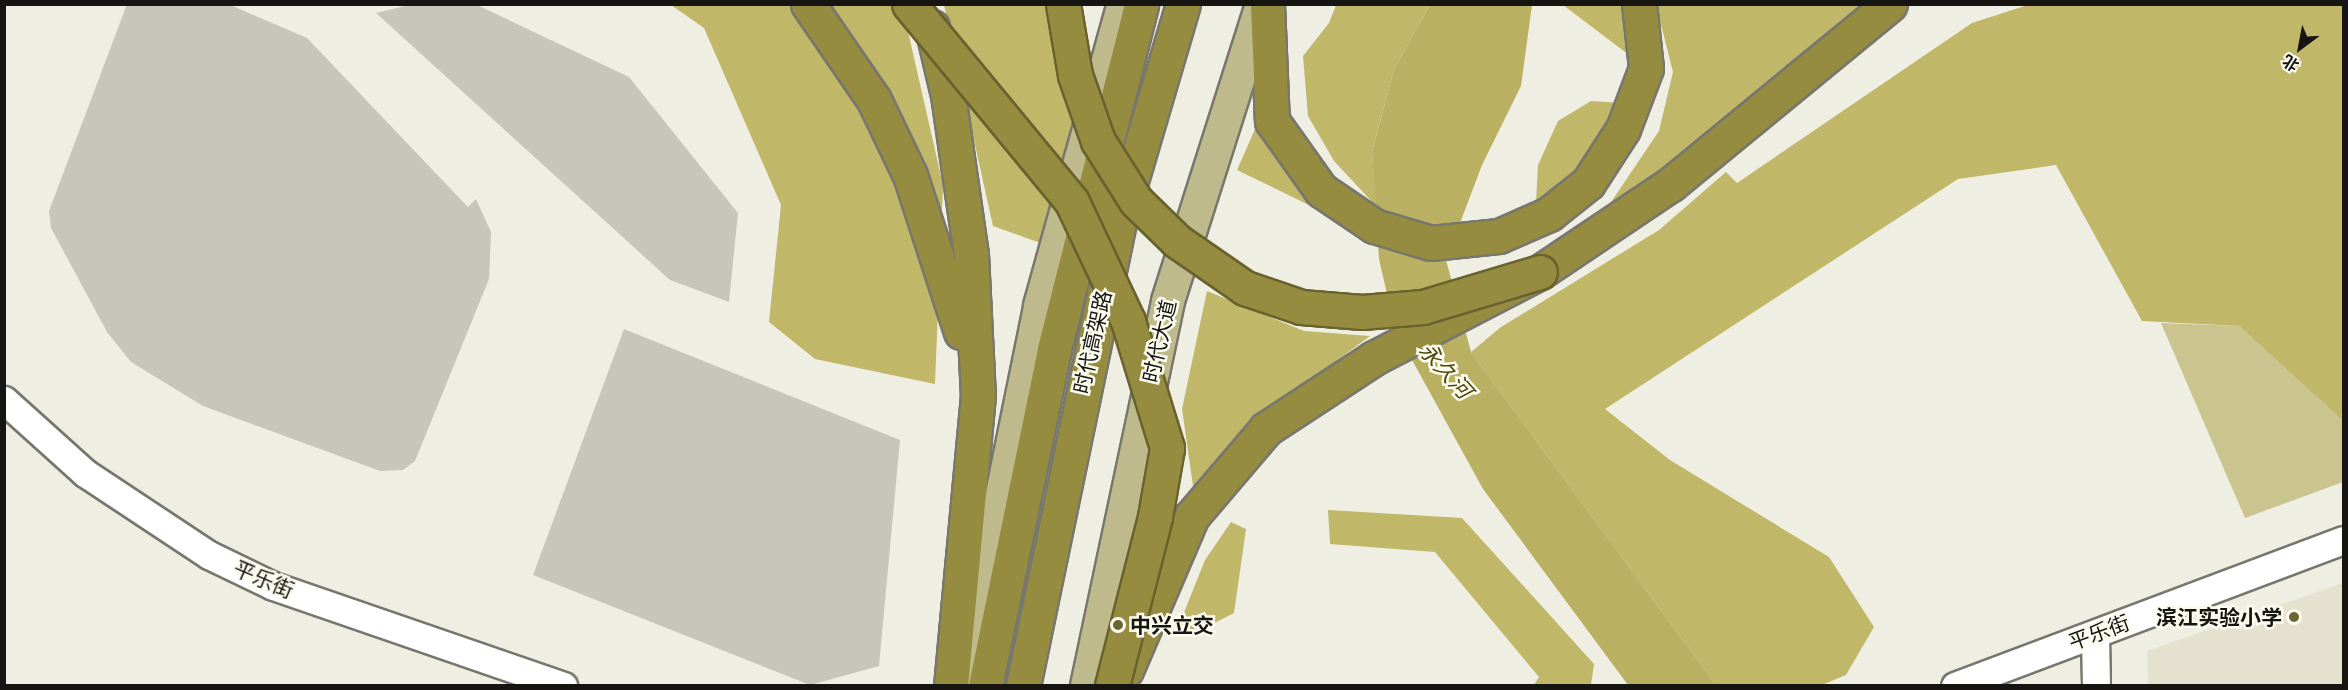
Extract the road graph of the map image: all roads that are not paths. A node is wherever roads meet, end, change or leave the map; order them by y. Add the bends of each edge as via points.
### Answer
1 (808, 4) edge
2 (909, 4) edge
3 (927, 4) edge
4 (1063, 4) edge
5 (1124, 4) edge
6 (1141, 4) edge
7 (1183, 4) edge
8 (1262, 4) edge
9 (1267, 4) edge
10 (1639, 4) edge
11 (1890, 4) edge
12 (1540, 272) junction
13 (978, 395) junction
14 (4, 400) edge
15 (2343, 540) edge
16 (2095, 634) junction
17 (563, 686) edge
18 (951, 686) edge
19 (963, 686) edge
20 (985, 686) edge
21 (1023, 686) edge
22 (1087, 686) edge
23 (1112, 686) edge
24 (1119, 686) edge
25 (1955, 686) edge
26 (2096, 686) edge

1 - 13 highway via 874,100 910,175 934,237
2 - 23 highway, bridge via 1072,202 1128,321 1167,448 1155,517
3 - 13 highway, bridge via 948,95 971,254
4 - 12 highway, bridge via 1074,75 1098,141 1136,201 1177,241 1245,288 1301,307 1362,312 1423,307
5 - 19 main road via 1040,306
6 - 20 highway, 时代高架路, bridge via 1054,349
7 - 21 highway, 时代高架路, bridge via 1120,218
8 - 22 main road, 时代大道 via 1168,301
9 - 10 highway via 1272,121 1321,190 1374,226 1431,243 1499,236 1549,213 1588,183 1623,129 1646,68
11 - 12 highway via 1671,184
12 - 24 highway, bridge via 1374,358 1266,429 1192,516
13 - 18 highway
14 - 17 street, 平乐街 via 85,473 209,555 273,586
15 - 16 street, 平乐街
16 - 25 street, 平乐街
16 - 26 street

